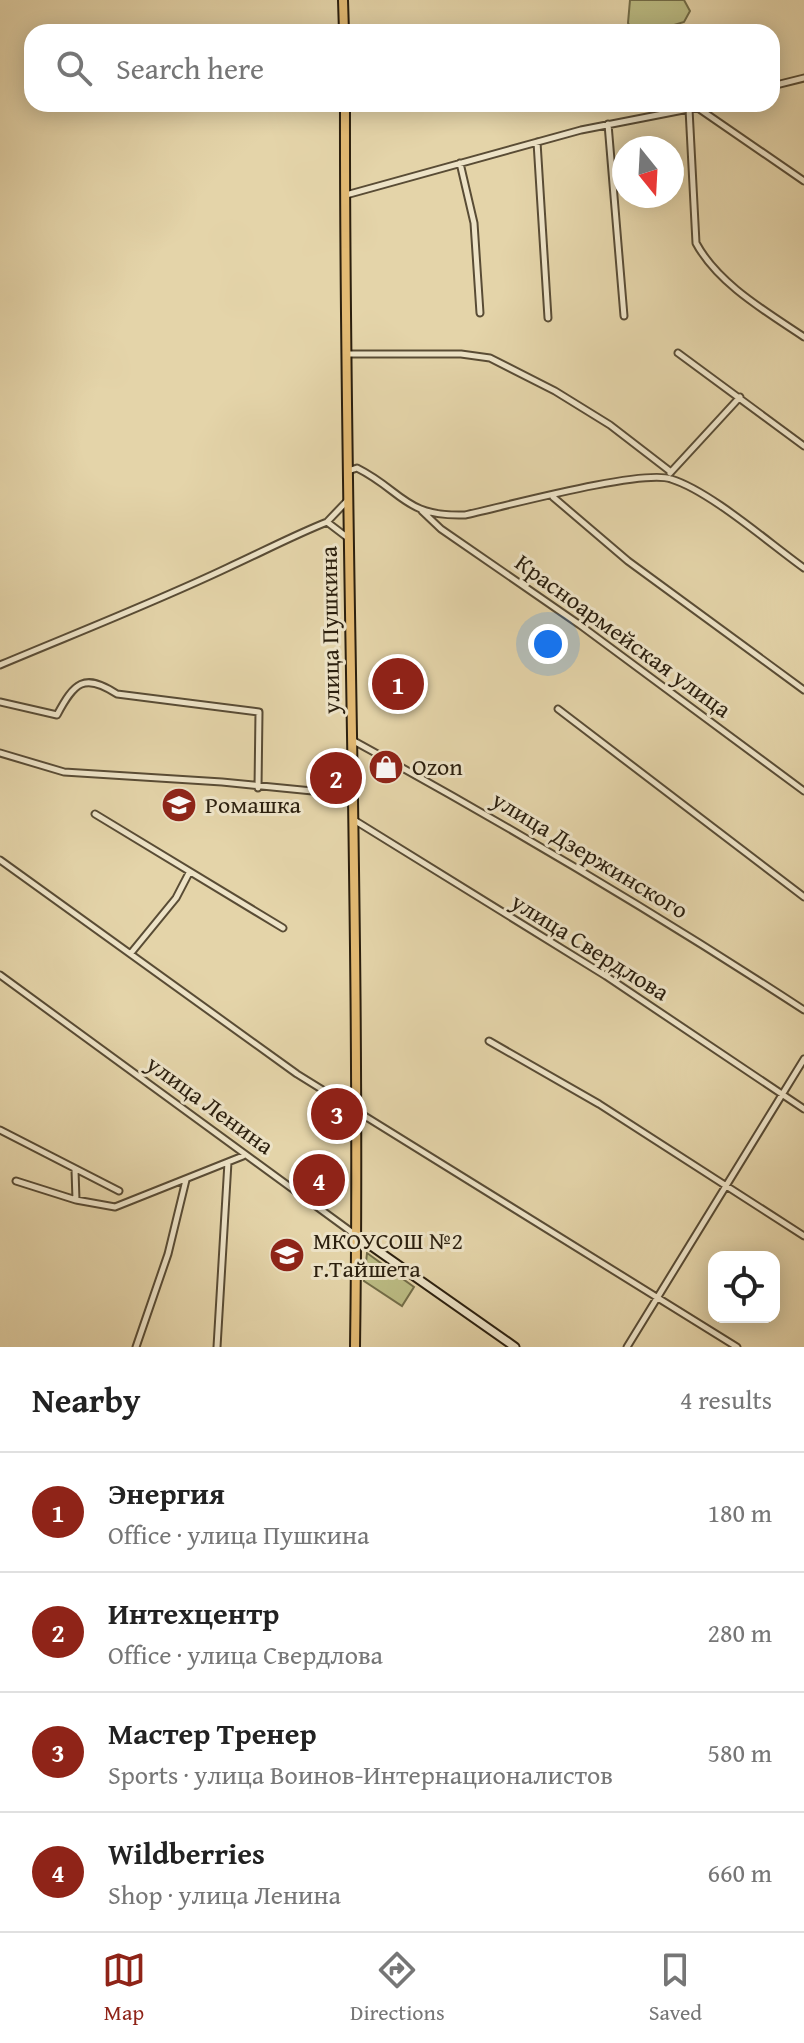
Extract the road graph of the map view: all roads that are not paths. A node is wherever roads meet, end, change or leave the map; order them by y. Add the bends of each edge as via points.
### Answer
1 (343, 0) edge
2 (344, 24) edge
3 (804, 78) edge
4 (780, 84) edge
5 (345, 112) edge
6 (673, 112) edge
7 (689, 112) edge
8 (703, 112) edge
9 (608, 124) junction
10 (537, 142) junction
11 (460, 163) junction
12 (804, 181) edge
13 (345, 195) junction
14 (480, 313) dead end
15 (624, 316) dead end
16 (548, 318) dead end
17 (804, 337) edge
18 (678, 353) dead end
19 (346, 354) junction
20 (740, 397) junction
21 (804, 446) edge
22 (347, 471) junction
23 (669, 475) junction
24 (552, 496) junction
25 (347, 501) junction
26 (421, 510) junction
27 (327, 522) junction
28 (348, 538) junction
29 (804, 568) edge
30 (0, 665) edge
31 (804, 690) edge
32 (0, 702) edge
33 (558, 709) dead end
34 (352, 740) junction
35 (0, 753) edge
36 (258, 788) junction
37 (804, 791) edge
38 (354, 796) junction
39 (95, 814) dead end
40 (353, 820) junction
41 (0, 860) edge
42 (189, 873) junction
43 (804, 897) edge
44 (283, 928) dead end
45 (131, 953) junction
46 (0, 975) edge
47 (804, 1010) edge
48 (489, 1041) dead end
49 (804, 1059) edge
50 (782, 1094) junction
51 (354, 1107) junction
52 (804, 1109) edge
53 (0, 1130) edge
54 (244, 1156) junction
55 (228, 1162) junction
56 (75, 1170) junction
57 (186, 1179) junction
58 (16, 1181) dead end
59 (728, 1185) junction
60 (119, 1191) dead end
61 (76, 1200) junction
62 (357, 1236) junction
63 (804, 1236) edge
64 (659, 1297) junction
65 (136, 1347) edge
66 (217, 1347) edge
67 (355, 1347) edge
68 (515, 1347) edge
69 (627, 1347) edge
70 (737, 1347) edge

1 - 2 main road
3 - 4 street
5 - 13 main road, улица Пушкина
6 - 9 street
7 - 17 street via 696,243 726,280
8 - 12 street
9 - 10 street
9 - 15 street
10 - 11 street
10 - 16 street
11 - 13 street
11 - 14 street via 474,223
13 - 19 main road, улица Пушкина
18 - 20 street
19 - 22 main road, улица Пушкина
19 - 23 street via 490,358 599,418
20 - 21 street
20 - 23 street
22 - 25 main road, улица Пушкина
22 - 26 street, Красноармейская улица via 357,468 373,476 401,501
23 - 24 street
23 - 29 street
24 - 26 street via 465,515
24 - 31 street via 628,561
25 - 27 street
25 - 28 main road, улица Пушкина
26 - 37 street, Красноармейская улица
27 - 28 street
27 - 30 street
28 - 34 main road, улица Пушкина
32 - 36 street via 57,715 73,686 84,682 102,684 117,694 259,712
33 - 43 street
34 - 38 main road, улица Пушкина
34 - 47 street, улица Дзержинского via 667,920
35 - 36 street via 64,772
36 - 38 street
38 - 40 main road, улица Пушкина
39 - 42 street
40 - 50 street, улица Свердлова via 606,976
40 - 51 main road, улица Пушкина
41 - 45 street
42 - 44 street
42 - 45 street via 176,898
45 - 51 street via 297,1074
46 - 54 street, улица Ленина
48 - 59 street
49 - 50 street
50 - 52 street, улица Свердлова
50 - 59 street
51 - 62 main road, улица Пушкина
51 - 64 street
53 - 56 street
54 - 55 street
54 - 62 street, улица Ленина
55 - 57 street
55 - 66 street
56 - 60 street
56 - 61 street
57 - 61 street via 115,1207
57 - 65 street via 168,1254
58 - 61 street
59 - 63 street
59 - 64 street
62 - 67 main road, улица Пушкина
62 - 68 main road, улица Ленина
64 - 69 street
64 - 70 street

